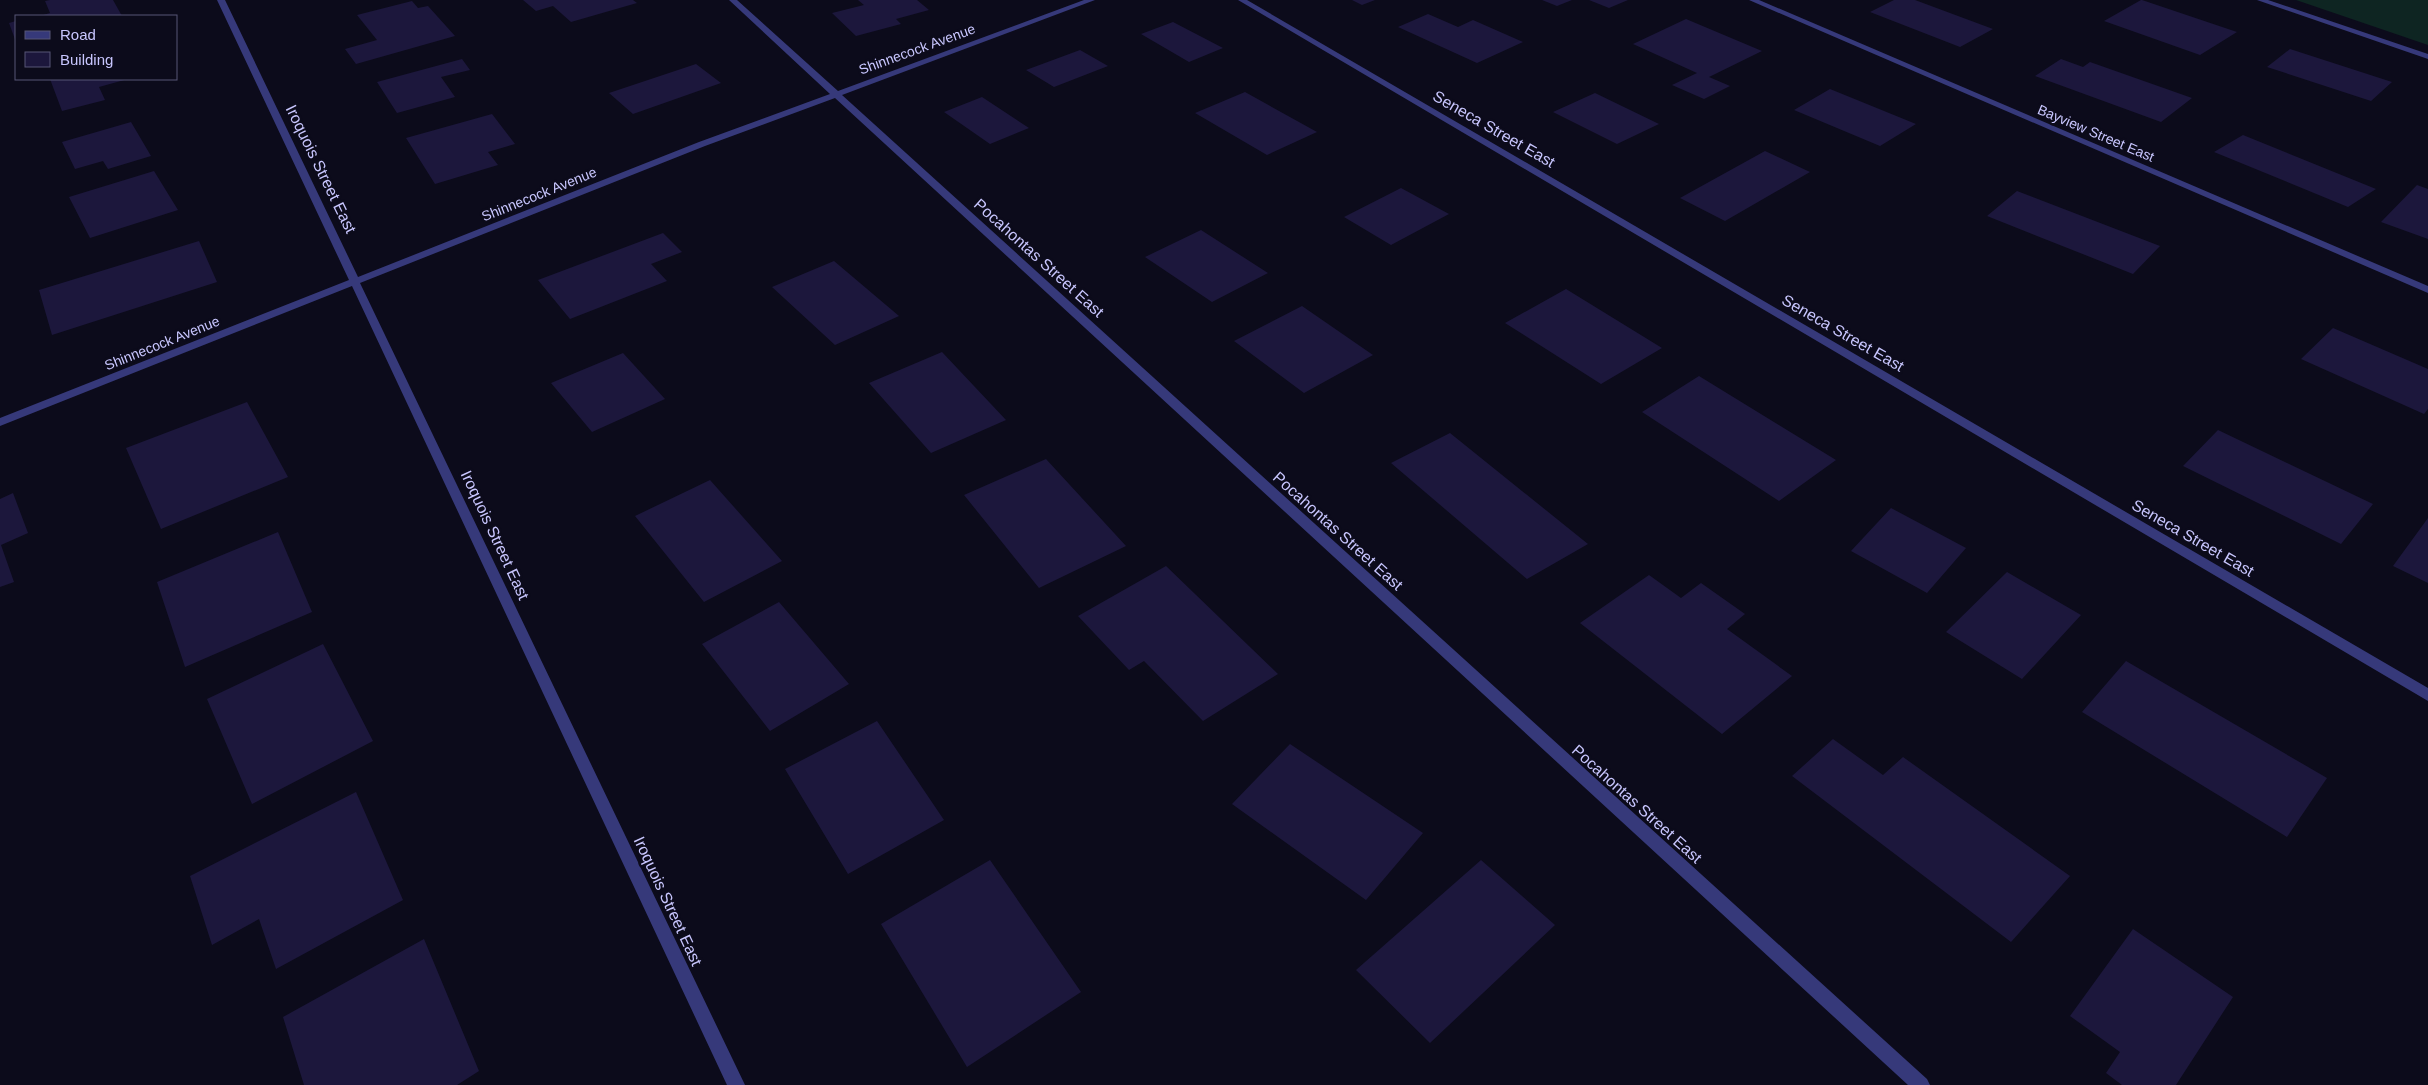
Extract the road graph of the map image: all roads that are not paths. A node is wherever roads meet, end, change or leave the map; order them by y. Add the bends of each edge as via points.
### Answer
1 (221, 0) edge
2 (733, 0) edge
3 (1091, 0) edge
4 (1242, 0) edge
5 (1753, 0) edge
6 (2261, 0) edge
7 (2428, 57) edge
8 (836, 94) junction
9 (356, 281) junction
10 (2428, 290) edge
11 (0, 422) edge
12 (2428, 695) edge
13 (736, 1085) edge
14 (1921, 1085) edge

1 - 9 street, Iroquois Street East
2 - 8 street, Pocahontas Street East
3 - 8 street, Shinnecock Avenue
4 - 12 street, Seneca Street East
5 - 10 street, Bayview Street East
6 - 7 street
8 - 9 street, Shinnecock Avenue
8 - 14 street, Pocahontas Street East
9 - 11 street, Shinnecock Avenue
9 - 13 street, Iroquois Street East

